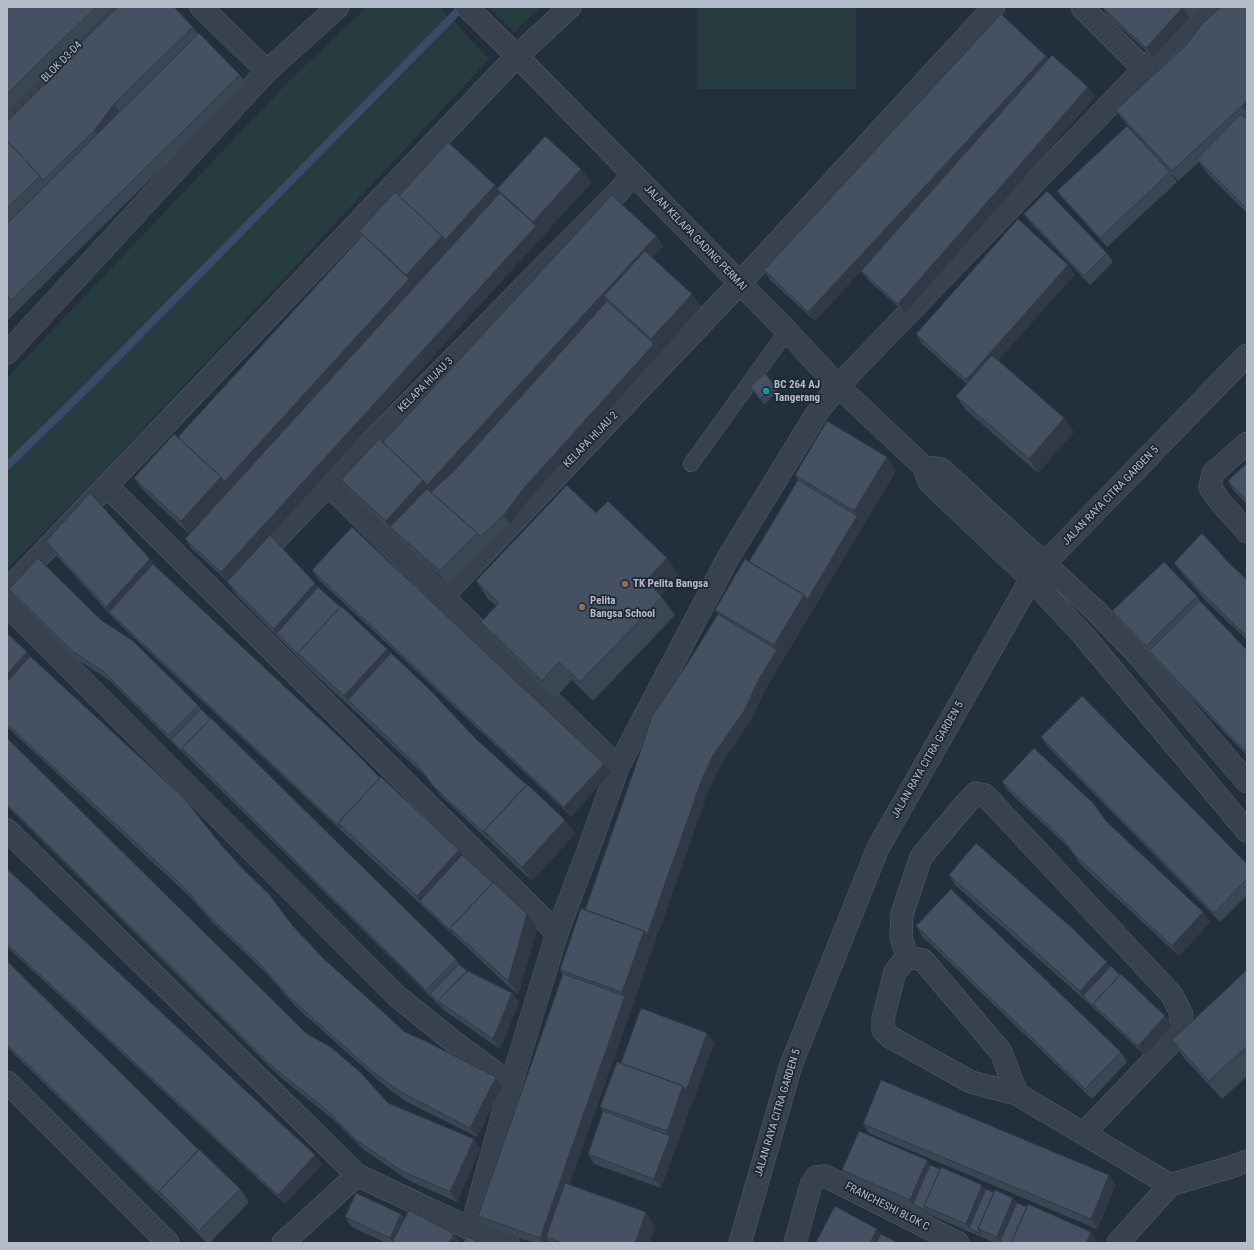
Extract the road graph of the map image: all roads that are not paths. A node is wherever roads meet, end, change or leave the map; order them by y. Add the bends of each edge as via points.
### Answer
1 (116, 7) edge
2 (201, 7) edge
3 (338, 7) edge
4 (467, 7) edge
5 (570, 7) edge
6 (994, 7) edge
7 (1082, 7) edge
8 (1206, 7) edge
9 (518, 56) junction
10 (1144, 69) junction
11 (267, 72) junction
12 (7, 117) edge
13 (633, 174) junction
14 (740, 283) junction
15 (786, 331) junction
16 (7, 353) edge
17 (1247, 355) edge
18 (838, 386) junction
19 (1247, 443) edge
20 (691, 464) dead end
21 (107, 486) junction
22 (328, 486) junction
23 (1247, 532) edge
24 (1038, 571) junction
25 (231, 586) junction
26 (7, 590) edge
27 (442, 597) junction
28 (7, 605) edge
29 (1140, 657) junction
30 (1117, 676) junction
31 (618, 767) junction
32 (1247, 782) edge
33 (7, 830) edge
34 (1247, 831) edge
35 (557, 933) junction
36 (907, 957) junction
37 (7, 1082) edge
38 (510, 1084) junction
39 (1017, 1094) junction
40 (1084, 1133) junction
41 (1247, 1161) edge
42 (357, 1175) junction
43 (1170, 1186) junction
44 (471, 1229) junction
45 (168, 1243) edge
46 (283, 1243) edge
47 (508, 1243) edge
48 (740, 1243) edge
49 (795, 1243) edge
50 (958, 1243) edge
51 (1118, 1243) edge

1 - 12 street, BLOK D3-D4
2 - 11 street
3 - 11 street
4 - 9 street, JALAN KELAPA GADING PERMAI
5 - 9 street
6 - 14 street, KELAPA HIJAU 2
7 - 10 street
8 - 10 street
9 - 13 street, JALAN KELAPA GADING PERMAI
9 - 21 street
10 - 18 street
11 - 16 street
13 - 14 street, JALAN KELAPA GADING PERMAI
13 - 22 street, KELAPA HIJAU 3
14 - 15 street, JALAN KELAPA GADING PERMAI
14 - 27 street, KELAPA HIJAU 2
15 - 18 street, JALAN KELAPA GADING PERMAI
15 - 20 lane
17 - 24 street, JALAN RAYA CITRA GARDEN 5
18 - 24 street, JALAN KELAPA GADING PERMAI via 924,467 941,469
18 - 31 street via 817,413 728,558
19 - 23 street via 1214,473 1210,487
21 - 25 street
21 - 26 street
22 - 25 street, KELAPA HIJAU 3
22 - 27 street
24 - 29 street via 1096,611
24 - 30 street via 1084,636
24 - 48 street, JALAN RAYA CITRA GARDEN 5 via 878,848 791,1065
25 - 35 street
27 - 31 street
28 - 38 street via 398,997
29 - 30 street
29 - 32 street
30 - 34 street
31 - 35 street
33 - 42 street
35 - 38 street
36 - 39 street via 923,960 1001,1052
36 - 39 street via 895,972 883,1018 883,1030 890,1037 971,1082
36 - 40 street via 902,936 902,914 921,857 968,800 976,793 985,795 1172,996 1182,1015 1176,1037
37 - 45 street
38 - 44 street
39 - 40 street
40 - 43 street
41 - 43 street
42 - 44 street
42 - 46 street
43 - 51 street
44 - 47 street
49 - 50 street, FRANCHESHI BLOK C via 811,1185 816,1177 825,1176

